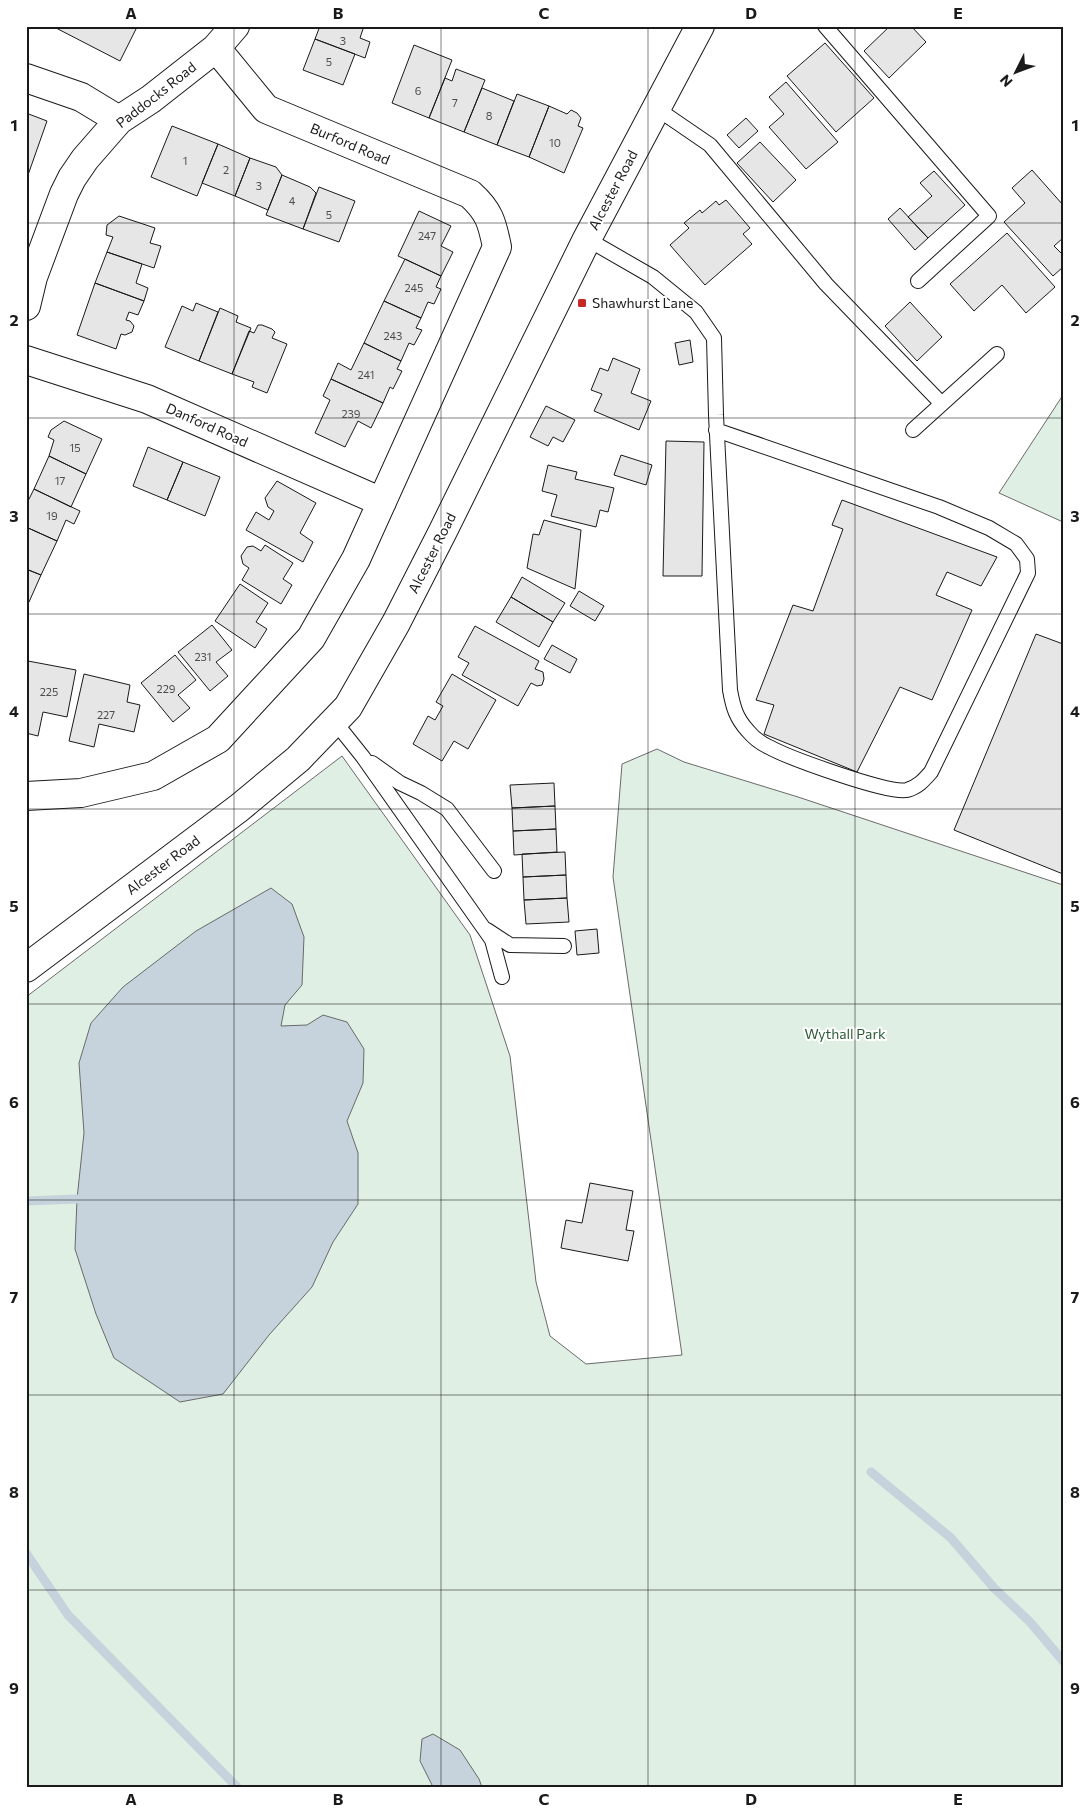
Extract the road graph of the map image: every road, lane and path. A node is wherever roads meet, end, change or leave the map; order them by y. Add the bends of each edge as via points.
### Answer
1 (235, 26) edge
2 (700, 26) edge
3 (825, 26) edge
4 (216, 48) junction
5 (26, 78) edge
6 (656, 108) junction
7 (119, 120) junction
8 (587, 239) junction
9 (918, 280) dead end
10 (26, 306) edge
11 (997, 354) dead end
12 (26, 360) edge
13 (941, 403) junction
14 (716, 430) junction
15 (913, 430) dead end
16 (382, 502) junction
17 (335, 722) junction
18 (363, 757) junction
19 (26, 796) edge
20 (494, 871) dead end
21 (482, 926) junction
22 (564, 946) dead end
23 (26, 968) edge
24 (502, 977) dead end

1 - 4 street, Paddocks Road
2 - 6 street, Alcester Road
3 - 9 lane via 989,216
4 - 7 street, Paddocks Road
4 - 16 street, Burford Road via 266,109 470,194 483,205 493,226 496,247
5 - 7 street via 81,97
6 - 8 street, Alcester Road
6 - 13 lane via 710,145 826,284
7 - 10 street, Paddocks Road via 85,159 64,194 33,277
8 - 14 lane via 653,277 696,312 714,338
8 - 17 street, Alcester Road via 396,623 348,707
11 - 13 lane
12 - 16 street, Danford Road via 148,399
13 - 15 lane
14 - 14 lane via 733,709 748,731 768,747 831,772 890,789 906,790 921,784 931,772 1028,573 1027,558 1016,544 989,528 939,507
16 - 19 street via 356,559 311,638 218,739 153,776 81,793
17 - 18 lane
17 - 23 street, Alcester Road via 298,759 239,808
18 - 20 lane via 400,783 447,809
18 - 21 lane
21 - 22 lane via 510,945
21 - 24 lane via 492,940

